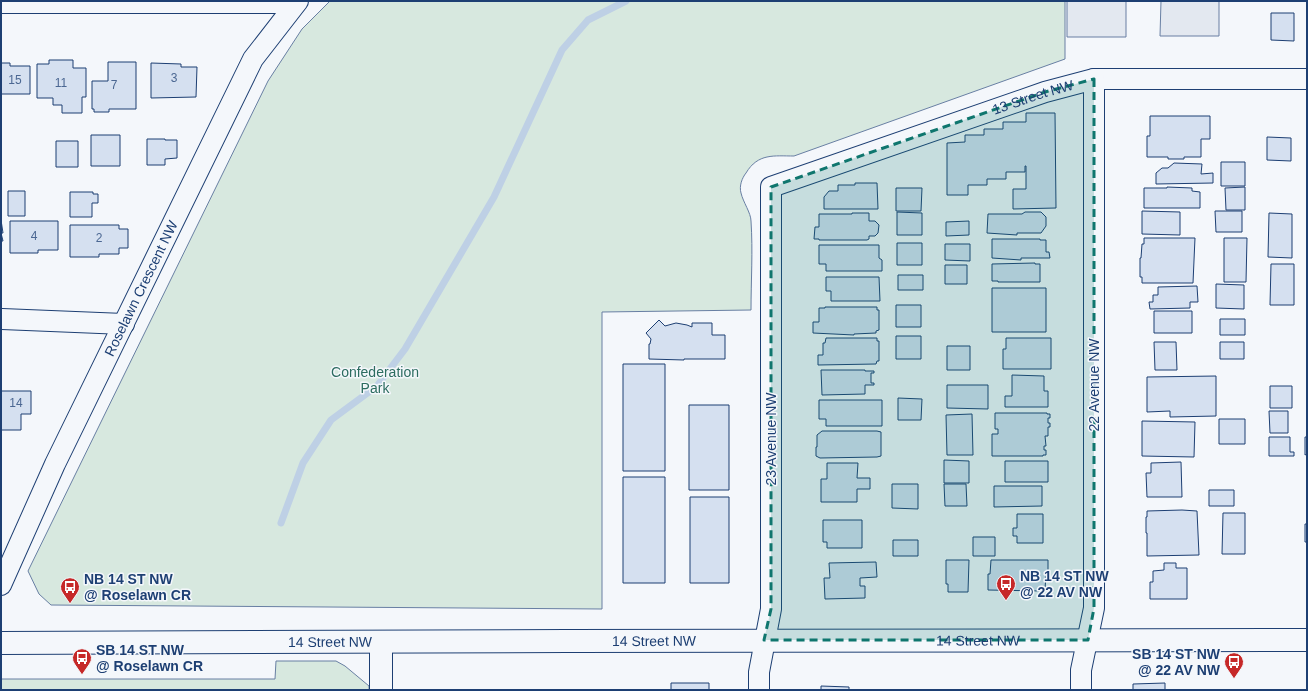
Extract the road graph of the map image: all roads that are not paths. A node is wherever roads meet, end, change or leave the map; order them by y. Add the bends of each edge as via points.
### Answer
1 (297, 2) edge
2 (1, 3) edge
3 (1094, 79) junction
4 (1307, 79) edge
5 (771, 187) joint
6 (2, 319) edge
7 (124, 324) junction
8 (1, 585) edge
9 (764, 640) junction
10 (1088, 640) junction
11 (1307, 640) edge
12 (381, 642) junction
13 (1, 643) edge
14 (381, 690) edge
15 (759, 690) edge
16 (1081, 690) edge

1 - 2 street
1 - 7 street, Roselawn Crescent NW via 253,59
3 - 4 street, 13 Street NW
3 - 5 street, 13 Street NW via 1045,92
3 - 10 street, 22 Avenue NW via 1094,608
5 - 9 street, 23 Avenue NW via 771,609
6 - 7 street
7 - 8 street, Roselawn Crescent NW via 55,464
9 - 10 main road, 14 Street NW
9 - 12 main road, 14 Street NW
9 - 15 street, 23 Avenue NW
10 - 11 main road, 14 Street NW
10 - 16 street, 22 Avenue NW via 1081,670
12 - 13 main road, 14 Street NW
12 - 14 main road

